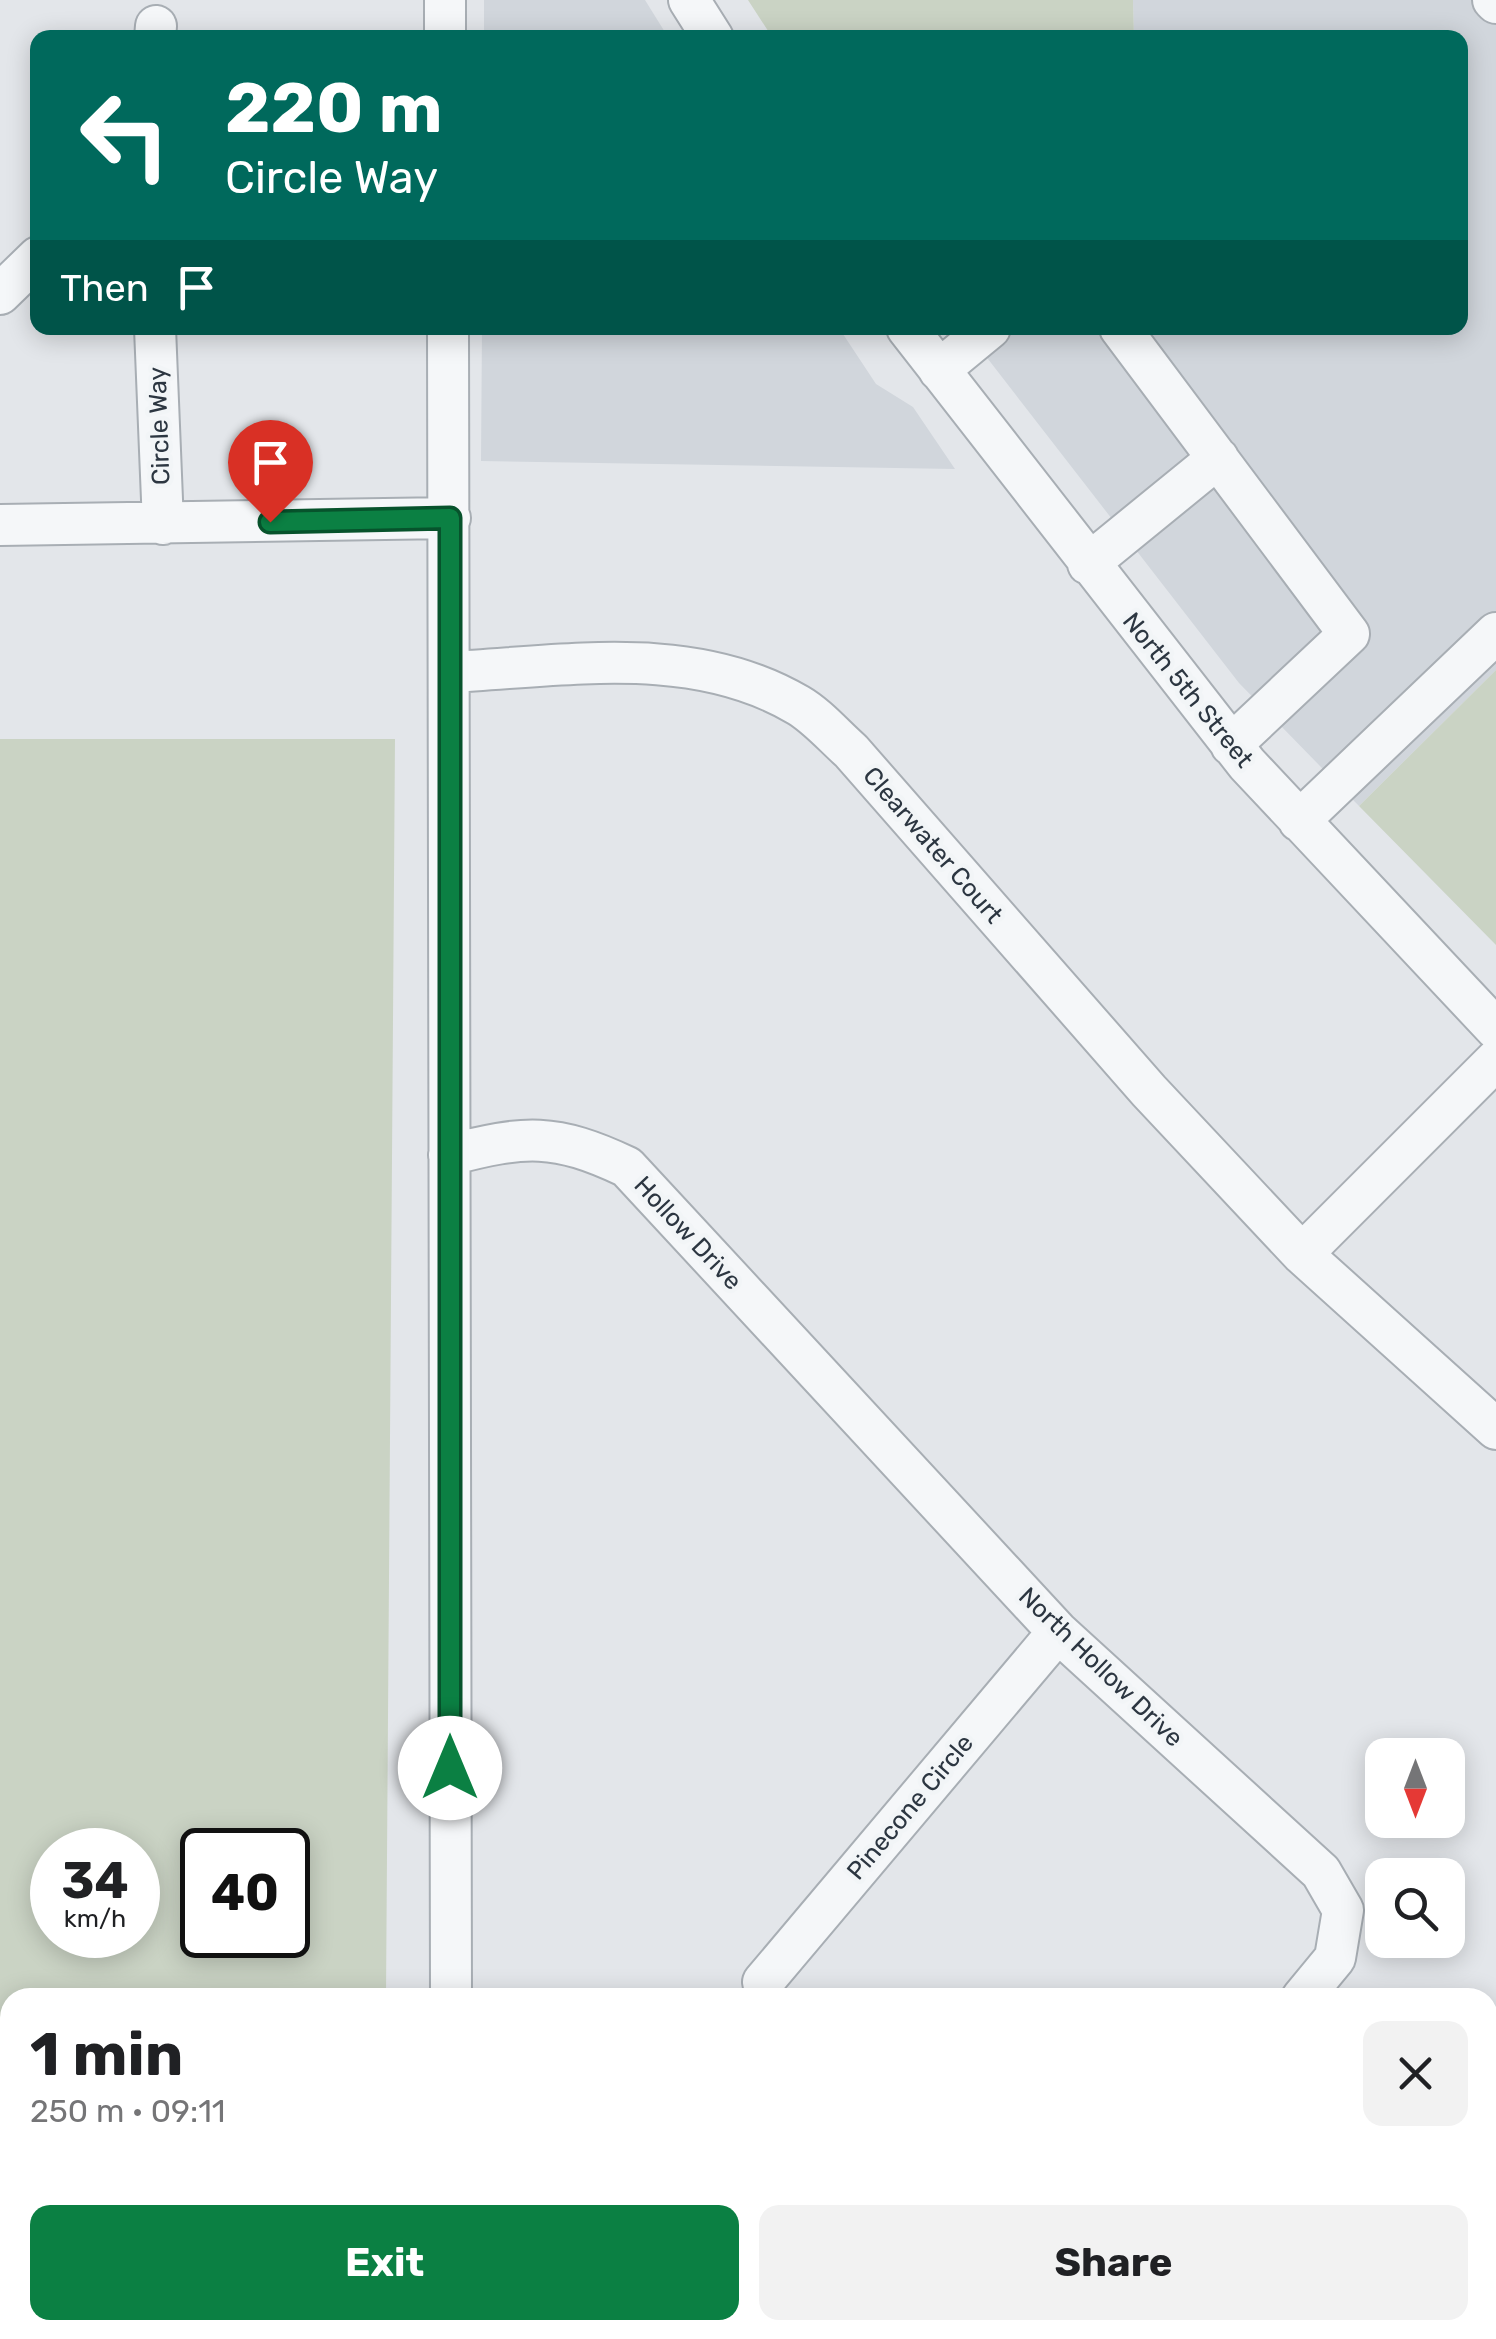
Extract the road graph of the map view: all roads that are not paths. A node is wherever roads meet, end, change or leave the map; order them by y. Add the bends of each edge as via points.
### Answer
1 (445, 0) edge
2 (690, 0) edge
3 (445, 30) edge
4 (708, 30) edge
5 (30, 264) edge
6 (0, 294) edge
7 (155, 335) edge
8 (448, 335) edge
9 (912, 335) edge
10 (982, 335) edge
11 (1125, 335) edge
12 (939, 370) junction
13 (1218, 458) junction
14 (450, 518) junction
15 (0, 524) edge
16 (162, 524) junction
17 (1088, 564) junction
18 (1496, 632) edge
19 (450, 672) junction
20 (1230, 744) junction
21 (1299, 821) junction
22 (1496, 1029) edge
23 (1496, 1060) edge
24 (449, 1156) junction
25 (1302, 1254) junction
26 (793, 1347) joint
27 (1496, 1429) edge
28 (1058, 1632) junction
29 (763, 1982) dead end
30 (451, 1988) edge
31 (1310, 1988) edge

1 - 3 street
2 - 4 street
5 - 6 street
7 - 16 street, Circle Way
8 - 14 street
9 - 12 street, North 5th Street
10 - 12 street
11 - 13 street
12 - 17 street, North 5th Street
13 - 17 street
13 - 20 street via 1349,634
14 - 16 street
14 - 19 street
15 - 16 street
17 - 20 street, North 5th Street
18 - 21 street
19 - 24 street
19 - 25 street, Clearwater Court via 698,666 802,707 851,751
20 - 21 street, North 5th Street
21 - 22 street, North 5th Street
23 - 25 street
24 - 26 street, Hollow Drive via 514,1138 580,1145 627,1168
24 - 30 street
25 - 27 street, Clearwater Court
26 - 28 street, North Hollow Drive
28 - 29 street, Pinecone Circle
28 - 31 street, North Hollow Drive via 1321,1872 1344,1910 1335,1958

